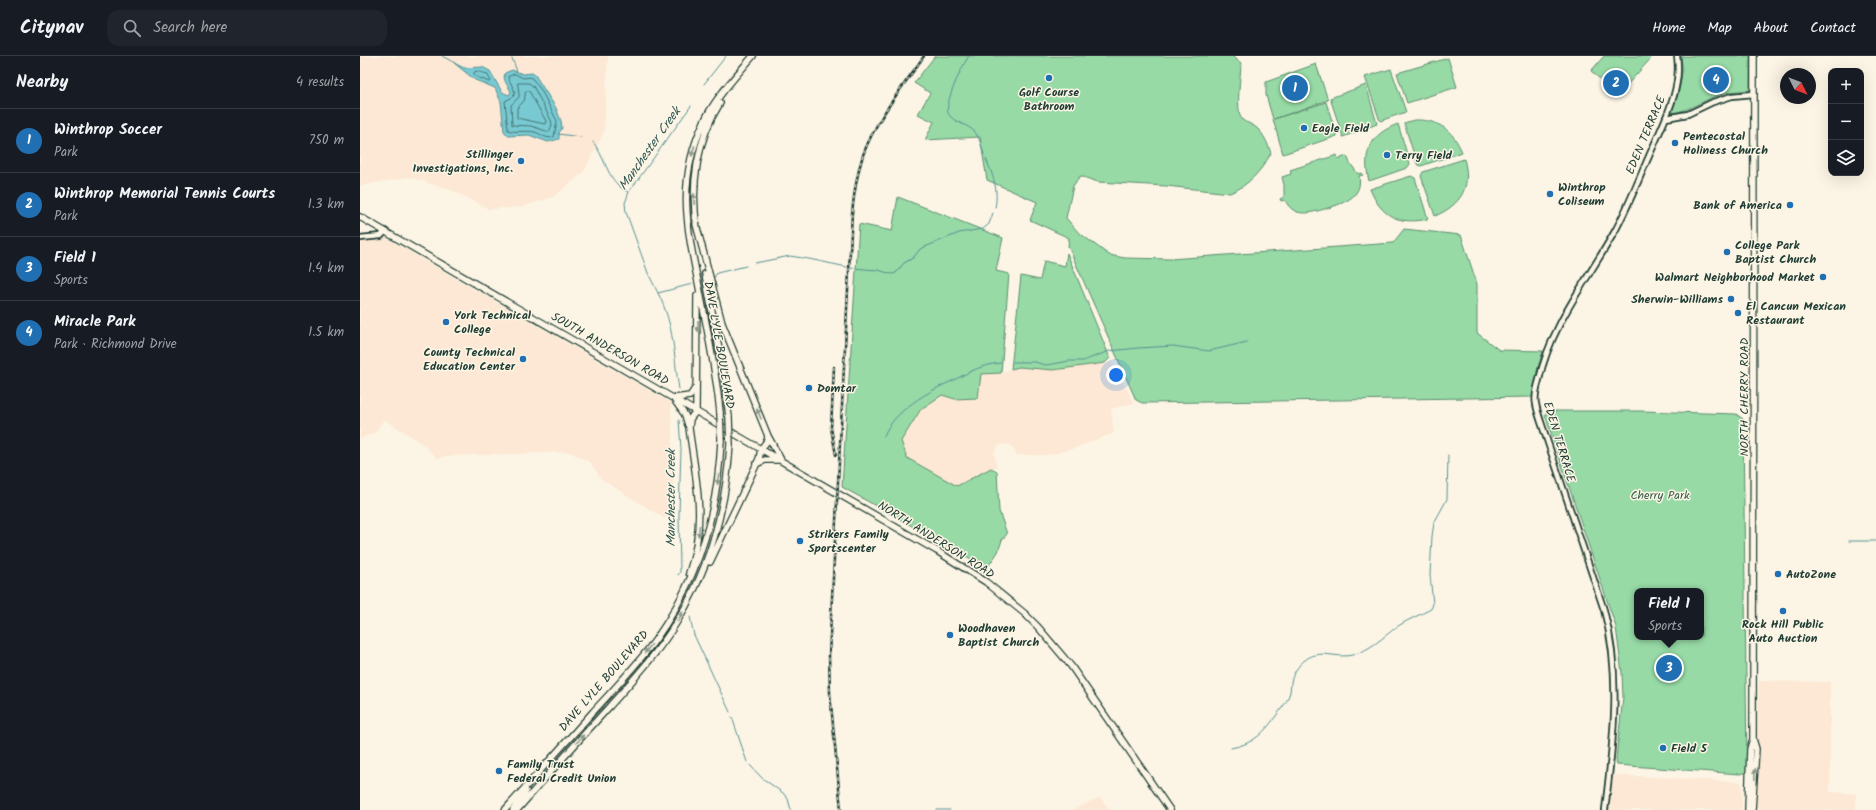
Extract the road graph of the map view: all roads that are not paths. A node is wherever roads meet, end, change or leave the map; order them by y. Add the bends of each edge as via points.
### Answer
1 (752, 56) edge
2 (1678, 56) edge
3 (1754, 56) edge
4 (727, 87) junction
5 (1754, 94) junction
6 (1666, 118) junction
7 (360, 217) edge
8 (696, 224) junction
9 (374, 225) junction
10 (385, 231) junction
11 (371, 237) junction
12 (360, 238) edge
13 (696, 274) junction
14 (697, 384) junction
15 (672, 398) junction
16 (696, 411) junction
17 (689, 428) junction
18 (724, 429) joint
19 (768, 434) junction
20 (761, 449) junction
21 (781, 460) junction
22 (756, 465) junction
23 (690, 599) junction
24 (663, 627) junction
25 (1753, 739) junction
26 (546, 765) junction
27 (505, 810) edge
28 (513, 810) edge
29 (517, 810) edge
30 (1170, 810) edge
31 (1605, 810) edge
32 (1748, 810) edge
33 (1752, 810) edge

1 - 4 main road, DAVE LYLE BOULEVARD
2 - 6 street, EDEN TERRACE via 1677,84
3 - 5 main road, NORTH CHERRY ROAD
8 -> 4 main road, DAVE LYLE BOULEVARD via 694,184 700,151 706,130 727,92
4 -> 13 main road, DAVE LYLE BOULEVARD via 704,121 696,140 688,173 686,221
5 - 6 street via 1732,96 1688,114
5 - 25 main road, NORTH CHERRY ROAD
6 - 31 street, EDEN TERRACE via 1617,229 1552,337 1536,393 1539,415 1611,638 1616,710
7 - 9 main road, SOUTH ANDERSON ROAD
19 -> 8 main road via 722,324
8 - 23 main road, DAVE LYLE BOULEVARD, bridge via 724,375 730,444 720,516 707,561
9 - 10 main road, SOUTH ANDERSON ROAD
9 - 11 street via 376,232
10 - 11 street via 381,236
10 - 15 main road, SOUTH ANDERSON ROAD
11 - 12 street
13 -> 14 main road
13 -> 24 main road, DAVE LYLE BOULEVARD, bridge via 716,374 721,440 718,479 707,532 693,573
14 - 15 main road via 690,396 682,399
14 - 16 main road
15 - 16 main road, SOUTH ANDERSON ROAD
15 - 17 main road via 685,415
16 - 17 main road via 690,419
16 - 18 main road, SOUTH ANDERSON ROAD
17 -> 24 main road via 700,504 699,535 689,574
18 - 20 main road, NORTH ANDERSON ROAD
19 - 20 main road via 767,441
19 - 21 main road
20 - 21 main road, NORTH ANDERSON ROAD
20 - 22 main road
21 - 22 main road via 769,459
21 - 30 main road, NORTH ANDERSON ROAD via 955,561 1024,613 1071,666
22 - 23 main road
29 -> 23 main road, DAVE LYLE BOULEVARD via 657,652
24 -> 26 main road, DAVE LYLE BOULEVARD via 627,674
25 - 32 main road, NORTH CHERRY ROAD via 1750,749
33 -> 25 main road, NORTH CHERRY ROAD via 1756,749
26 - 27 main road, DAVE LYLE BOULEVARD
26 - 28 main road

